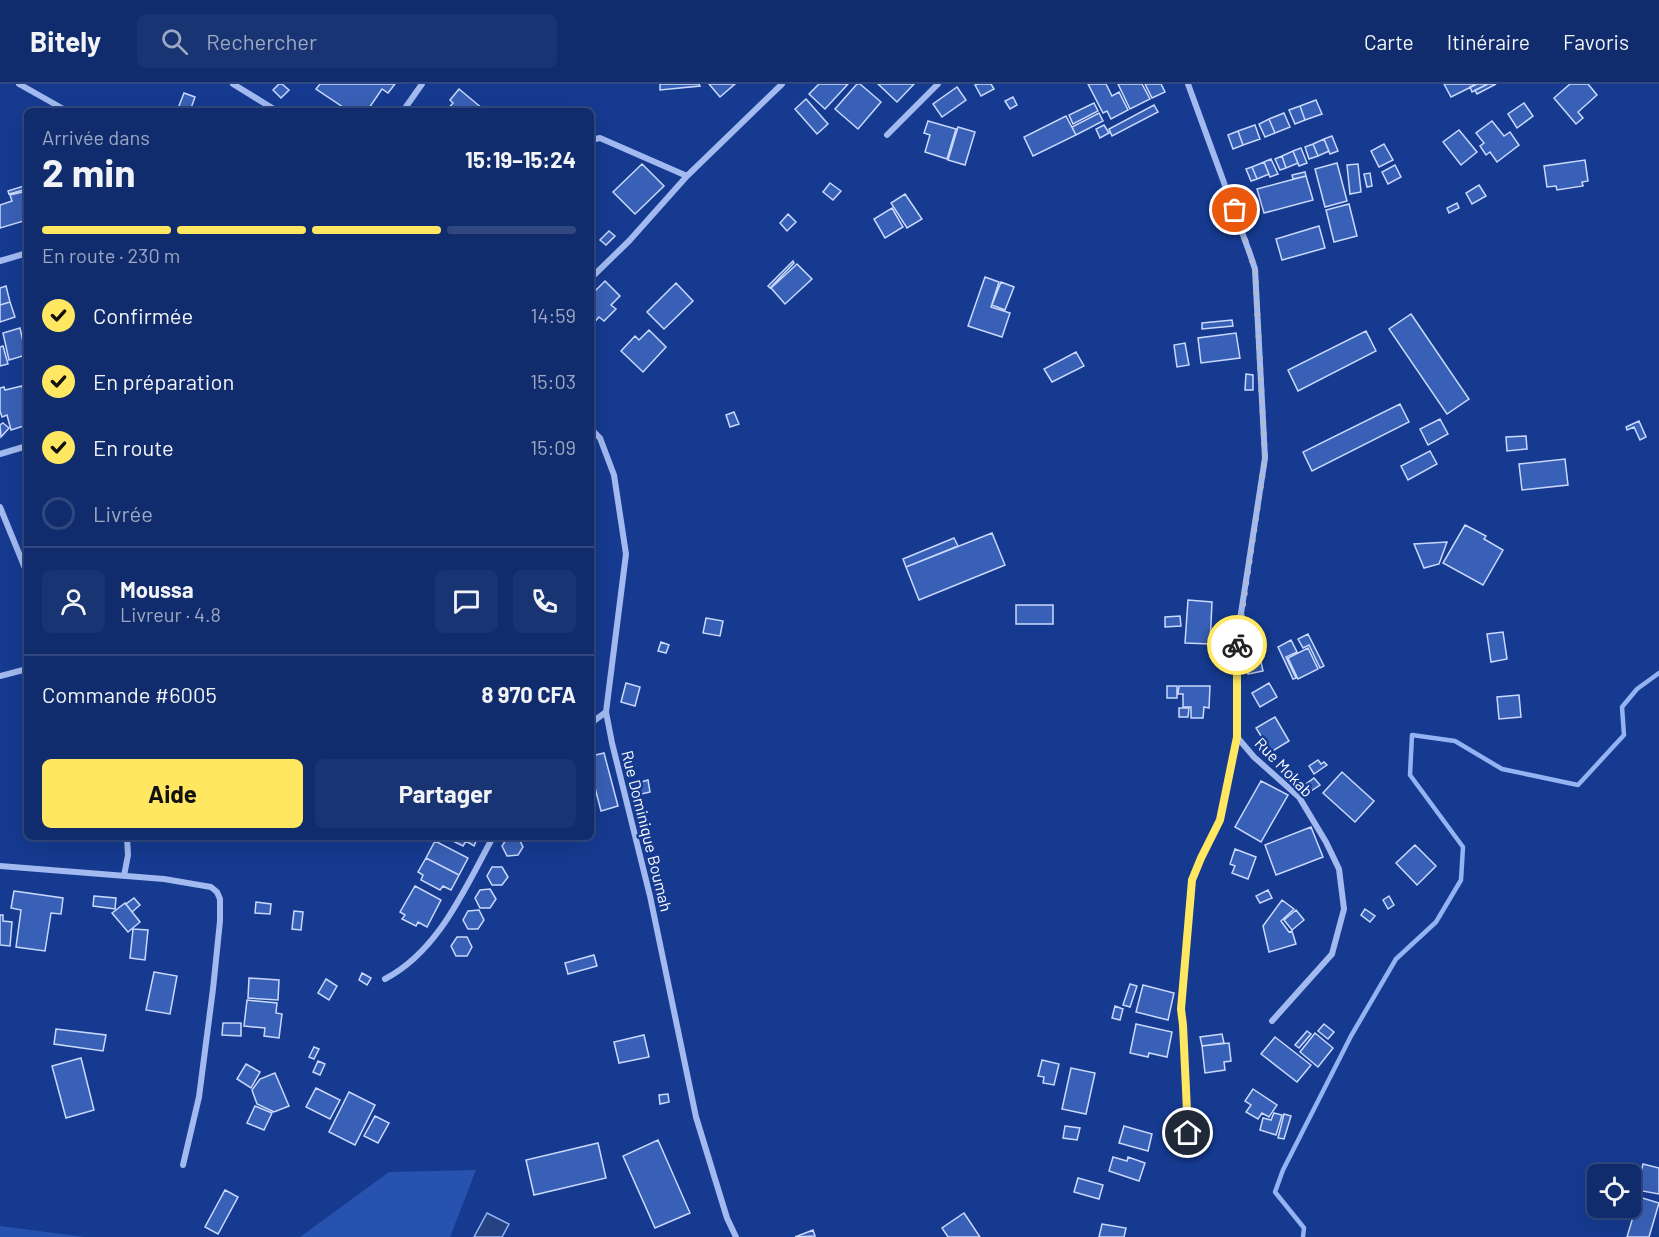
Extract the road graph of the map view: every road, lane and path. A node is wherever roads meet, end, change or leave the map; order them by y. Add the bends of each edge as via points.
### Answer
1 (19, 84) edge
2 (233, 84) edge
3 (422, 84) edge
4 (782, 84) edge
5 (938, 84) edge
6 (1188, 84) edge
7 (62, 108) edge
8 (272, 108) edge
9 (405, 108) edge
10 (887, 135) dead end
11 (594, 139) edge
12 (687, 176) junction
13 (24, 254) edge
14 (0, 261) edge
15 (594, 275) edge
16 (594, 432) edge
17 (24, 447) edge
18 (0, 454) edge
19 (0, 507) edge
20 (24, 566) edge
21 (24, 670) edge
22 (0, 676) edge
23 (606, 712) junction
24 (594, 721) edge
25 (1237, 737) junction
26 (127, 840) edge
27 (491, 840) edge
28 (0, 866) edge
29 (124, 876) junction
30 (384, 979) dead end
31 (1272, 1021) dead end
32 (1188, 1133) dead end
33 (183, 1164) dead end
34 (736, 1237) edge

1 - 7 street
2 - 8 street
3 - 9 street
4 - 12 street
5 - 10 street
6 - 25 street, Rue Mokab via 1255,269 1265,458 1237,639
11 - 12 street via 600,138
12 - 15 street
13 - 14 street
16 - 23 street, Rue Dominique Boumah via 614,475 626,554
17 - 18 street
19 - 20 street
21 - 22 street
23 - 24 street
23 - 34 street, Rue Dominique Boumah via 650,896 696,1118
25 - 31 street, Rue Mokab via 1299,797 1339,870 1343,899 1332,954
25 - 32 street via 1220,820 1192,880 1181,1009
26 - 29 street
27 - 30 street via 436,936 414,959
28 - 29 street
29 - 33 street via 211,887 220,899 199,1097

